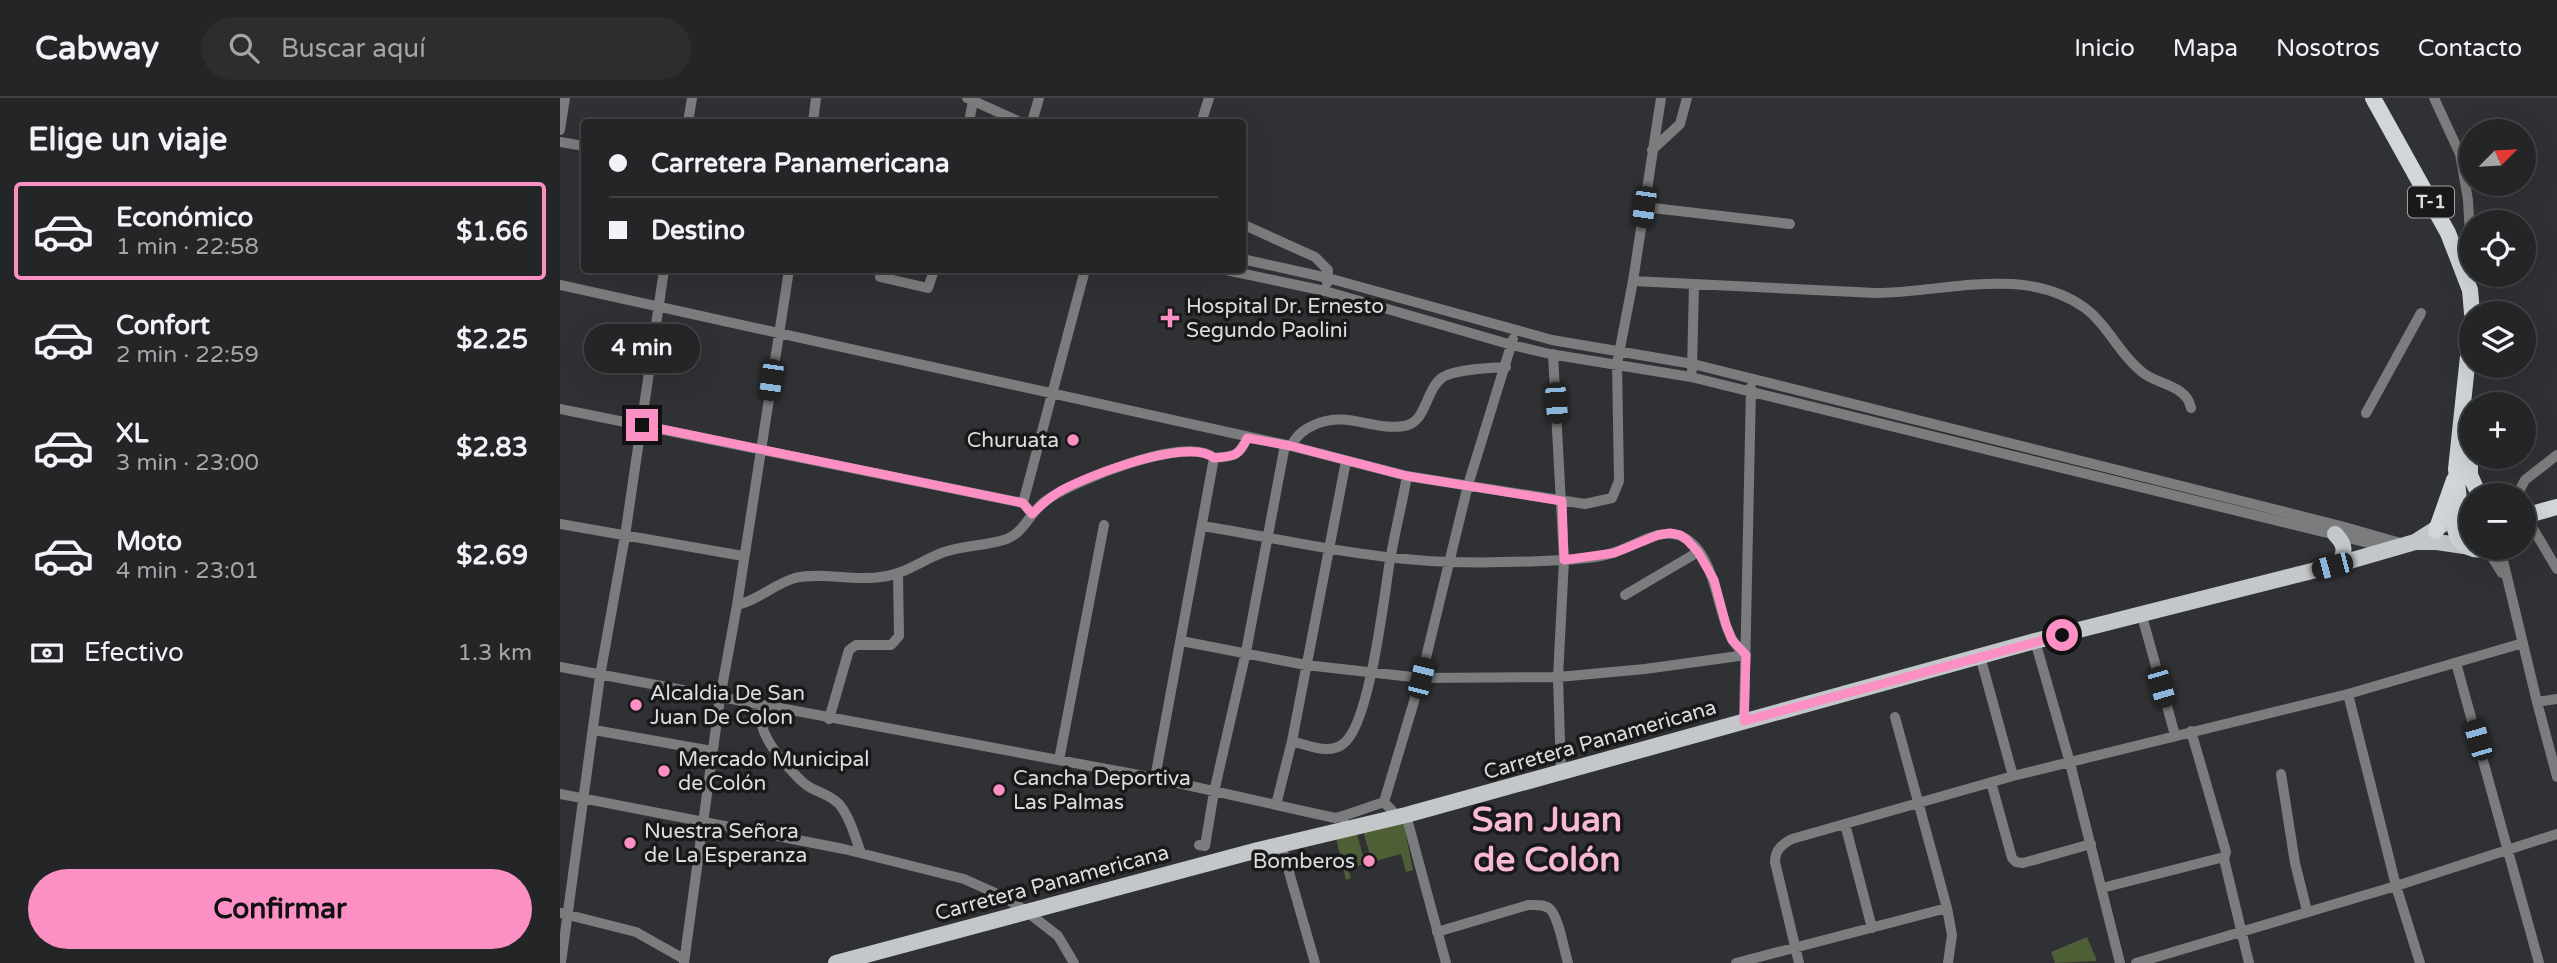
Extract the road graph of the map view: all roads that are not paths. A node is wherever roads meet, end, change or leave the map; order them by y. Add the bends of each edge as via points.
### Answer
1 (565, 98) edge
2 (692, 98) edge
3 (816, 98) edge
4 (1039, 98) edge
5 (1209, 98) edge
6 (1661, 98) edge
7 (1687, 98) edge
8 (2373, 98) edge
9 (2385, 98) edge
10 (2434, 98) edge
11 (970, 100) edge
12 (1203, 117) dead end
13 (688, 119) edge
14 (813, 119) edge
15 (969, 119) edge
16 (1013, 119) edge
17 (1033, 119) edge
18 (560, 130) edge
19 (560, 142) edge
20 (581, 146) edge
21 (1652, 150) junction
22 (1644, 207) junction
23 (2467, 210) edge
24 (1790, 223) dead end
25 (1246, 226) edge
26 (2459, 233) edge
27 (1246, 260) edge
28 (663, 273) edge
29 (788, 273) edge
30 (933, 273) edge
31 (1083, 273) edge
32 (1240, 273) edge
33 (880, 277) dead end
34 (1328, 278) junction
35 (1633, 281) junction
36 (1694, 284) junction
37 (560, 285) edge
38 (1325, 291) junction
39 (2471, 301) edge
40 (658, 305) junction
41 (2421, 313) dead end
42 (1515, 331) junction
43 (778, 333) junction
44 (1512, 345) junction
45 (1618, 351) junction
46 (1553, 354) junction
47 (1617, 364) junction
48 (1693, 364) junction
49 (1506, 367) junction
50 (1691, 377) junction
51 (2466, 378) edge
52 (1752, 379) junction
53 (1750, 393) junction
54 (1050, 395) junction
55 (2192, 408) dead end
56 (560, 409) edge
57 (2366, 413) dead end
58 (642, 425) junction
59 (1247, 438) junction
60 (1288, 446) junction
61 (760, 451) junction
62 (2557, 455) edge
63 (1214, 458) junction
64 (1346, 461) junction
65 (2456, 475) junction
66 (1407, 476) junction
67 (2523, 483) edge
68 (1468, 485) junction
69 (2459, 493) edge
70 (1562, 501) junction
71 (1023, 503) junction
72 (2557, 507) edge
73 (2536, 512) edge
74 (2459, 513) edge
75 (1032, 514) junction
76 (2459, 520) edge
77 (560, 524) edge
78 (1104, 525) dead end
79 (1203, 526) junction
80 (2436, 531) junction
81 (2335, 534) junction
82 (2536, 535) edge
83 (625, 536) junction
84 (2459, 536) edge
85 (1268, 537) junction
86 (2404, 545) junction
87 (2459, 545) edge
88 (1329, 548) junction
89 (1698, 552) junction
90 (743, 556) junction
91 (1391, 556) junction
92 (1564, 560) junction
93 (2493, 560) edge
94 (2503, 560) edge
95 (1449, 562) junction
96 (2339, 564) junction
97 (2557, 569) edge
98 (898, 574) junction
99 (2511, 592) junction
100 (1625, 595) dead end
101 (737, 605) junction
102 (2142, 616) junction
103 (1181, 641) junction
104 (2035, 641) junction
105 (2523, 643) junction
106 (1245, 652) junction
107 (1746, 655) junction
108 (1980, 656) junction
109 (2456, 663) junction
110 (1306, 665) junction
111 (560, 667) edge
112 (1371, 673) junction
113 (600, 676) junction
114 (1559, 677) junction
115 (1421, 678) junction
116 (2348, 694) junction
117 (720, 698) junction
118 (2557, 699) edge
119 (2537, 702) junction
120 (757, 705) junction
121 (1895, 717) dead end
122 (829, 719) junction
123 (1744, 721) junction
124 (594, 730) junction
125 (2190, 731) junction
126 (2175, 735) junction
127 (1292, 741) junction
128 (712, 751) junction
129 (1059, 760) junction
130 (2070, 764) junction
131 (1561, 773) junction
132 (2281, 774) dead end
133 (2013, 776) junction
134 (2557, 777) edge
135 (1155, 779) junction
136 (1991, 782) junction
137 (1214, 792) junction
138 (560, 794) edge
139 (584, 800) junction
140 (1384, 802) junction
141 (1918, 802) junction
142 (1276, 805) junction
143 (1346, 815) junction
144 (1400, 816) junction
145 (702, 822) junction
146 (1845, 824) junction
147 (1336, 830) junction
148 (2557, 834) edge
149 (1281, 844) junction
150 (2091, 844) junction
151 (1199, 845) dead end
152 (2509, 850) junction
153 (860, 853) junction
154 (2224, 857) junction
155 (2396, 886) junction
156 (2102, 888) junction
157 (1947, 908) junction
158 (1026, 911) junction
159 (2307, 912) junction
160 (563, 913) edge
161 (1872, 928) junction
162 (2240, 930) junction
163 (1437, 932) junction
164 (1796, 948) junction
165 (684, 961) edge
166 (2141, 962) edge
167 (561, 963) edge
168 (836, 963) edge
169 (1074, 963) edge
170 (1315, 963) edge
171 (1446, 963) edge
172 (1568, 963) edge
173 (1736, 963) edge
174 (1799, 963) edge
175 (1948, 963) edge
176 (2120, 963) edge
177 (2249, 963) edge
178 (2420, 963) edge
179 (2539, 963) edge

1 - 18 street
2 - 13 street
3 - 14 street
4 - 17 street
5 - 12 street
6 - 21 street
7 - 21 street via 1680,124
8 - 39 highway, T-1 via 2448,233
9 - 26 highway, T-1
10 - 23 street via 2458,146
11 - 15 street
11 - 16 street
19 - 20 street
21 - 22 street
22 - 24 street
22 - 35 street
25 - 34 street via 1315,257 1328,270
27 - 34 street
28 - 40 street
29 - 43 street
30 - 33 street via 928,288
31 - 54 street
32 - 38 street
34 - 38 street
34 - 42 street
35 - 36 street
35 - 45 street
36 - 48 street
36 - 55 street via 1875,293 1959,285 2039,287 2085,308 2130,362 2184,395
37 - 40 street
38 - 44 street
40 - 43 street
40 - 58 street
41 - 57 street
42 - 44 street
42 - 45 street
43 - 54 street
43 - 61 street
44 - 46 street
44 - 49 street
45 - 47 street
45 - 48 street
46 - 47 street
46 - 70 street
47 - 50 street
47 - 70 street via 1620,477 1616,492 1612,498 1585,504
48 - 50 street
48 - 52 street
49 - 60 street via 1442,378 1408,425 1334,418 1303,430
49 - 68 street
50 - 53 street
51 - 65 highway
52 - 53 street
52 - 86 street
53 - 81 street
53 - 107 street
54 - 59 street
54 - 71 street
56 - 58 street
58 - 61 street
58 - 83 street
59 - 60 street
59 - 63 street via 1242,451
60 - 64 street
60 - 85 street
61 - 71 street
61 - 90 street
62 - 67 street
63 - 75 street via 1194,452 1172,453 1129,463 1060,492
63 - 79 street
64 - 66 street
64 - 88 street
65 - 69 highway
65 - 80 highway
66 - 68 street
66 - 91 street
68 - 70 street
68 - 95 street
70 - 92 street
71 - 75 street
72 - 73 highway
74 - 80 main road, Carretera Panamericana
75 - 98 street via 1009,538 946,552
76 - 84 highway via 2455,533
77 - 83 street
78 - 129 street
79 - 85 street
79 - 103 street
80 - 86 main road, Carretera Panamericana
81 - 86 street
81 - 96 main road via 2344,546
82 - 97 street
83 - 90 street
83 - 113 street
85 - 88 street
85 - 106 street
86 - 87 main road, Carretera Panamericana
86 - 96 main road, Carretera Panamericana
88 - 91 street
88 - 110 street
89 - 92 street via 1687,540 1670,533 1614,553
89 - 100 street
89 - 107 street via 1714,580 1732,640
90 - 101 street
91 - 95 street
91 - 112 street
92 - 95 street
92 - 114 street
93 - 99 street
94 - 99 street
95 - 115 street
96 - 102 main road, Carretera Panamericana
98 - 101 street via 797,578
98 - 122 street via 900,636 891,645 852,647
99 - 105 street
101 - 117 street
102 - 104 main road, Carretera Panamericana
102 - 126 street
103 - 106 street
103 - 135 street
104 - 108 main road, Carretera Panamericana
104 - 130 street
105 - 109 street
105 - 119 street
106 - 110 street
106 - 137 street
107 - 114 street
107 - 123 street
108 - 123 main road, Carretera Panamericana
108 - 133 street
109 - 116 street
109 - 152 street
110 - 112 street
110 - 127 street
111 - 113 street
112 - 115 street
112 - 127 street via 1359,716 1340,747 1325,749
113 - 117 street
113 - 124 street
114 - 115 street
114 - 131 street
115 - 140 street
116 - 125 street
116 - 155 street
117 - 120 street
117 - 128 street
118 - 119 street
119 - 134 street
120 - 122 street
120 - 153 street via 771,749 798,778 841,806
121 - 141 street
122 - 129 street
123 - 131 main road, Carretera Panamericana
124 - 128 street
124 - 139 street
125 - 126 street
125 - 154 street
126 - 130 street
127 - 142 street
128 - 145 street
129 - 135 street
130 - 133 street
130 - 150 street
131 - 144 main road, Carretera Panamericana
132 - 159 street
133 - 136 street
135 - 137 street
136 - 141 street
136 - 150 street via 2016,862
137 - 142 street
137 - 151 street via 1205,846
138 - 139 street
139 - 145 street
139 - 160 street
140 - 143 street
140 - 144 street
141 - 146 street
141 - 157 street
142 - 143 street via 1335,818
143 - 147 street
144 - 147 main road, Carretera Panamericana
144 - 163 street
145 - 153 street
145 - 165 street
146 - 161 street
146 - 164 street via 1785,842 1775,854
147 - 149 main road, Carretera Panamericana
148 - 152 street
149 - 158 main road, Carretera Panamericana
149 - 170 street
150 - 156 street
152 - 155 street
152 - 179 street
153 - 158 street via 964,879
154 - 156 street
154 - 162 street
155 - 159 street
155 - 178 street
156 - 176 street
157 - 161 street
157 - 175 street via 1952,934
158 - 168 main road, Carretera Panamericana
158 - 169 street via 1058,936
159 - 162 street
160 - 165 street via 636,932
160 - 167 street
161 - 164 street
162 - 166 street
162 - 177 street
163 - 171 street
163 - 172 street via 1528,905 1543,905 1555,917
164 - 173 street
164 - 174 street

